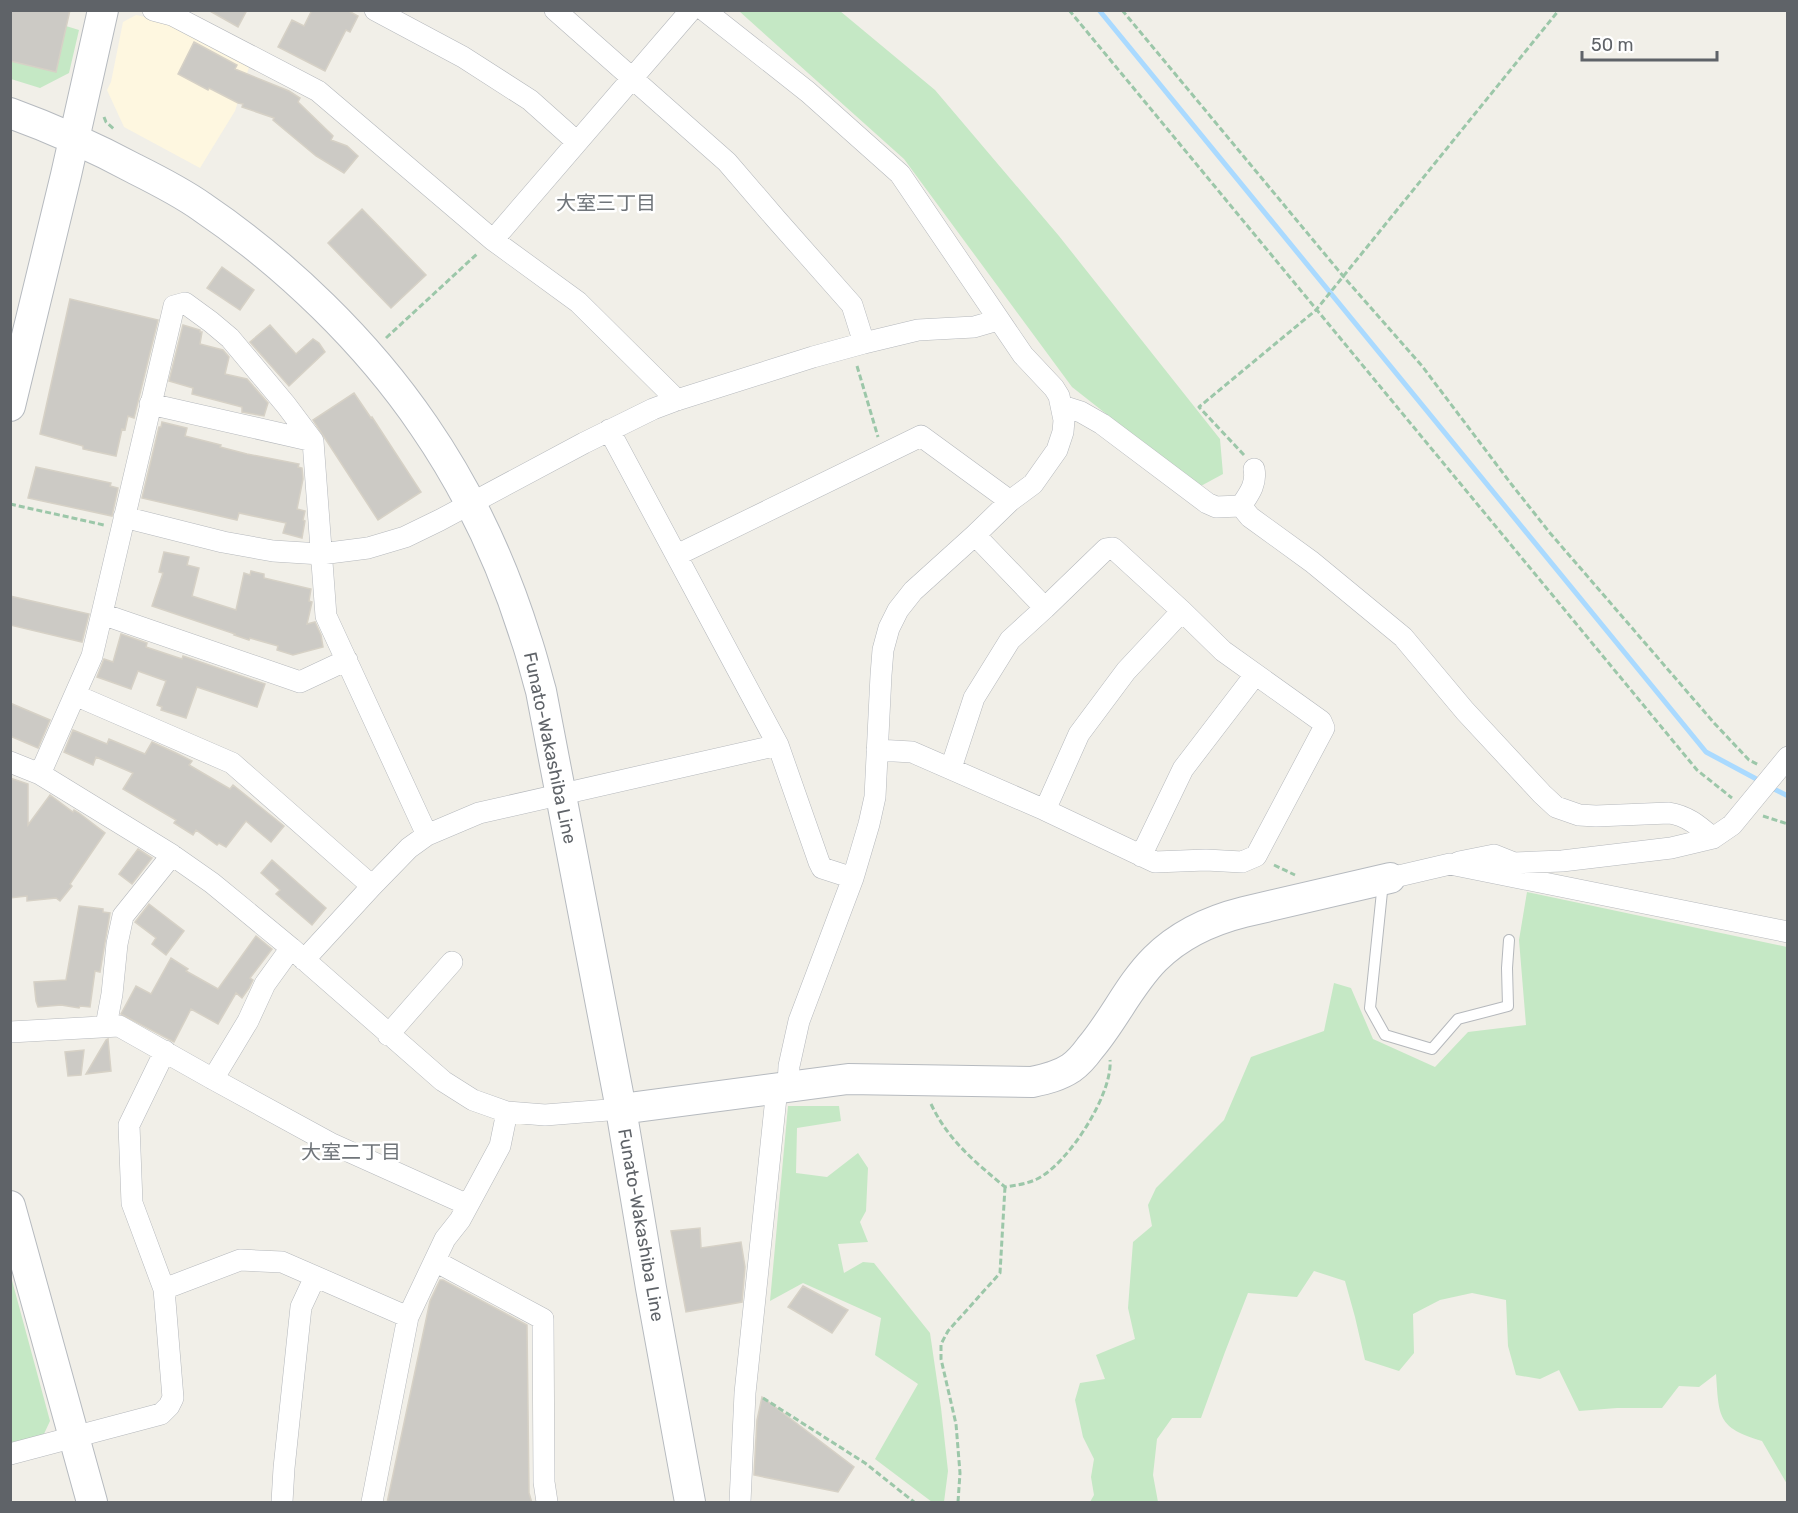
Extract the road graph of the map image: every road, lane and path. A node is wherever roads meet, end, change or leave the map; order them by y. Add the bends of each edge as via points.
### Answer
1 (103, 10) edge
2 (153, 10) edge
3 (375, 10) edge
4 (555, 10) edge
5 (691, 10) edge
6 (704, 10) edge
7 (1069, 10) edge
8 (1122, 10) edge
9 (1559, 10) edge
10 (633, 77) junction
11 (10, 113) edge
12 (75, 138) junction
13 (577, 142) junction
14 (493, 240) junction
15 (1343, 276) junction
16 (1316, 310) junction
17 (998, 320) junction
18 (383, 341) dead end
19 (857, 345) junction
20 (677, 399) junction
21 (150, 404) junction
22 (10, 406) edge
23 (1062, 406) junction
24 (609, 430) junction
25 (313, 441) junction
26 (884, 455) junction
27 (1254, 469) joint
28 (1010, 501) junction
29 (10, 504) edge
30 (470, 504) junction
31 (1241, 506) junction
32 (122, 523) junction
33 (975, 536) junction
34 (321, 554) junction
35 (677, 555) junction
36 (1045, 608) junction
37 (1182, 611) junction
38 (102, 614) junction
39 (347, 660) junction
40 (1255, 675) junction
41 (75, 695) junction
42 (778, 746) junction
43 (877, 750) junction
44 (10, 762) edge
45 (1781, 764) edge
46 (951, 768) junction
47 (40, 774) junction
48 (561, 795) junction
49 (1745, 809) junction
50 (1045, 810) junction
51 (427, 835) junction
52 (1713, 838) junction
53 (172, 855) junction
54 (1141, 856) junction
55 (1256, 856) junction
56 (1450, 864) junction
57 (1297, 877) dead end
58 (853, 878) junction
59 (1387, 879) junction
60 (372, 886) junction
61 (1788, 932) edge
62 (1509, 939) dead end
63 (298, 954) junction
64 (452, 962) dead end
65 (106, 1026) junction
66 (10, 1032) edge
67 (388, 1035) junction
68 (1100, 1036) junction
69 (165, 1051) junction
70 (213, 1079) junction
71 (920, 1081) junction
72 (782, 1087) junction
73 (621, 1109) junction
74 (507, 1113) junction
75 (1005, 1187) junction
76 (468, 1205) junction
77 (10, 1206) edge
78 (435, 1261) junction
79 (315, 1277) junction
80 (164, 1289) junction
81 (408, 1317) junction
82 (745, 1393) junction
83 (74, 1437) junction
84 (10, 1454) edge
85 (92, 1503) edge
86 (282, 1503) edge
87 (372, 1503) edge
88 (547, 1503) edge
89 (690, 1503) edge
90 (740, 1503) edge
91 (914, 1503) edge
92 (958, 1503) edge

1 - 12 street
2 - 14 street via 171,15 318,92
3 - 13 street via 463,57 530,100
4 - 10 street
5 - 10 street
6 - 17 street via 808,92 900,174
7 - 16 path
8 - 15 path
9 - 15 path
10 - 13 street
10 - 19 street via 727,162 852,305
11 - 12 street, Funato-Wakashiba Line
12 - 22 street
12 - 30 street, Funato-Wakashiba Line via 200,206 245,238 305,290 394,385 425,427
13 - 14 street
14 - 18 path
14 - 20 street via 578,302
15 - 16 path
15 - 45 path via 1422,366 1550,533 1715,724 1749,760
16 - 27 path via 1199,407
16 - 49 path via 1697,770
17 - 19 street via 974,327 918,330
17 - 23 street via 1054,388
19 - 20 street
19 - 26 path
20 - 24 street
21 - 25 street
21 - 25 street via 174,306 185,303 230,338
21 - 32 street
23 - 28 street via 1063,432 1057,450 1033,484
23 - 31 street via 1102,424 1207,503 1215,507
24 - 30 street
24 - 35 street
25 - 34 street
26 - 28 street via 921,436
26 - 35 street
27 - 31 street via 1253,487
28 - 33 street
29 - 32 path
30 - 34 street via 405,537 368,548
30 - 48 street, Funato-Wakashiba Line via 526,638 541,691
31 - 52 street via 1403,637 1465,711 1556,807 1596,816 1669,813 1690,819
32 - 34 street via 273,551
32 - 38 street
33 - 36 street
33 - 43 street via 913,591 889,628 881,675
34 - 39 street via 326,616
35 - 42 street
36 - 37 street via 1106,549 1113,548
36 - 46 street via 1010,640 974,698
37 - 40 street via 1223,651
37 - 50 street via 1126,671 1079,734
38 - 39 street via 300,682
38 - 41 street via 92,656
39 - 51 street
40 - 54 street via 1183,769
40 - 55 street via 1322,721 1324,728
41 - 47 street
41 - 60 street via 232,763
42 - 48 street
42 - 58 street via 822,868
43 - 46 street via 912,752
43 - 58 street via 870,824
44 - 47 street
45 - 49 street
46 - 50 street
47 - 53 street
48 - 51 street via 479,813
48 - 73 street, Funato-Wakashiba Line
49 - 52 street via 1732,825
50 - 54 street
51 - 60 street
52 - 56 street via 1671,848 1562,861 1514,863 1494,855
53 - 63 street
53 - 65 street via 123,916
54 - 55 street via 1155,862 1242,862
55 - 57 path
56 - 59 street
56 - 61 street
58 - 72 street via 798,1021
59 - 62 lane via 1370,1008 1385,1035 1432,1049 1458,1019 1508,1006
59 - 68 street via 1228,916 1194,931 1156,958
60 - 63 street
63 - 67 street
63 - 70 street via 265,984
64 - 67 street
65 - 66 street
65 - 69 street via 119,1026
67 - 74 street via 443,1082 473,1100
68 - 71 street via 1072,1067 1051,1078 1032,1082
68 - 75 path via 1110,1051 1111,1071 1077,1143 1062,1161 1038,1179
69 - 70 street
69 - 80 street via 129,1125 132,1203
70 - 76 street via 330,1143
71 - 72 street via 848,1079
71 - 75 path via 939,1123 951,1138
72 - 73 street
72 - 82 street
73 - 74 street via 545,1115
73 - 89 street, Funato-Wakashiba Line
74 - 76 street via 500,1146
75 - 92 path via 1000,1272 941,1344 956,1424
76 - 78 street
77 - 83 street
78 - 81 street
78 - 88 street via 543,1319
79 - 80 street via 282,1262 240,1260
79 - 81 street
79 - 86 street via 302,1307
80 - 83 street via 173,1398 169,1406 161,1414
81 - 87 street
82 - 90 street
82 - 91 path via 762,1397 832,1441
83 - 84 street
83 - 85 street

